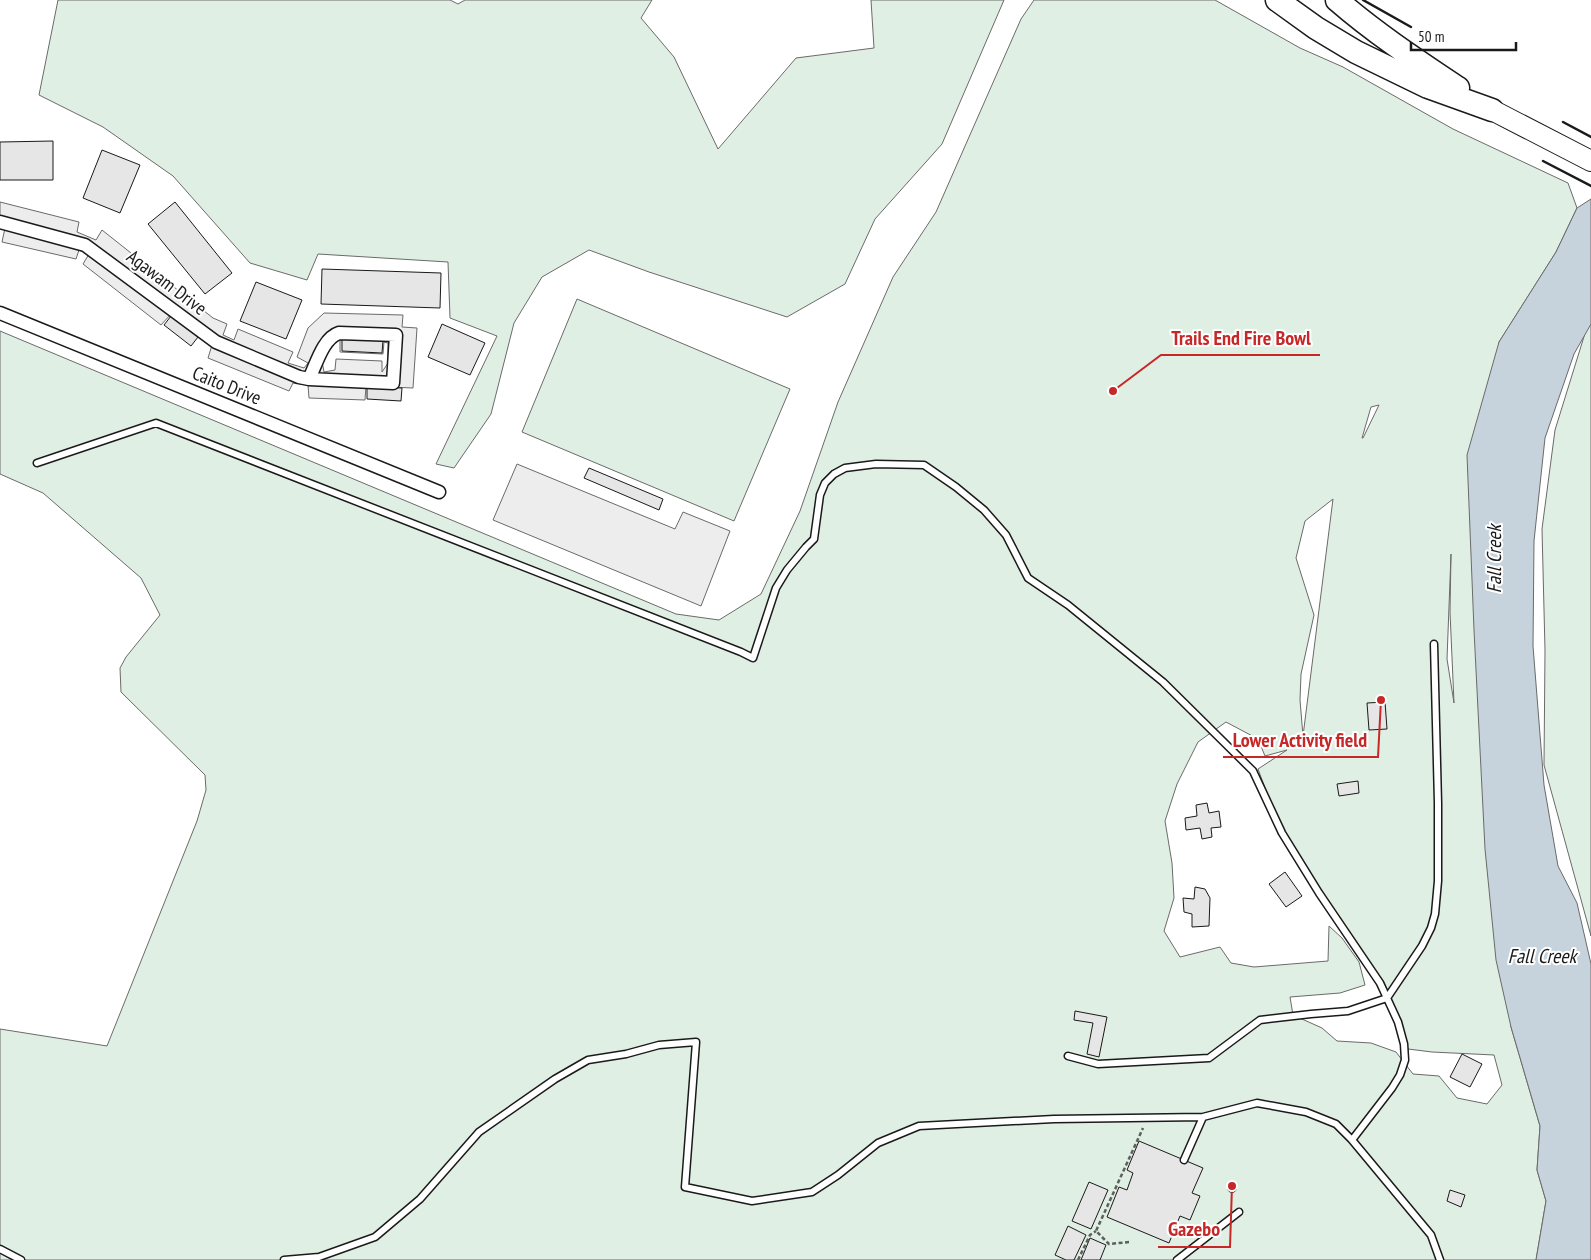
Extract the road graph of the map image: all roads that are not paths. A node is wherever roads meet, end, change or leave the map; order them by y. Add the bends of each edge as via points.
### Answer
1 (1277, 0) edge
2 (1337, 0) edge
3 (1492, 110) junction
4 (1591, 161) edge
5 (0, 222) edge
6 (0, 314) edge
7 (309, 379) junction
8 (37, 463) dead end
9 (439, 492) dead end
10 (1434, 644) dead end
11 (1387, 998) junction
12 (1068, 1056) dead end
13 (1203, 1116) junction
14 (1352, 1140) junction
15 (1184, 1160) dead end
16 (1239, 1212) dead end
17 (0, 1249) edge
18 (21, 1260) edge
19 (284, 1260) edge
20 (1177, 1260) edge
21 (1440, 1260) edge

1 - 3 highway via 1356,52 1428,87
2 - 3 highway via 1397,48
3 - 4 main road
5 - 7 street, Agawam Drive via 85,245 216,342
6 - 9 street, Caito Drive
7 - 7 street, Agawam Drive via 394,383 396,335 332,335
8 - 11 lane via 156,423 753,658 776,588 814,539 820,495 825,483 845,468 876,464 924,465 956,487 997,523 1028,578 1068,605 1163,682 1253,771 1282,833
10 - 11 lane via 1438,803 1435,914 1422,946
11 - 12 lane via 1348,1011 1260,1020 1209,1058 1098,1064
11 - 14 lane via 1398,1022 1405,1060 1392,1088
13 - 14 lane via 1257,1103 1280,1106 1336,1124
13 - 15 lane
13 - 19 lane via 919,1126 878,1143 812,1192 752,1201 685,1187 696,1042 659,1045 588,1060 555,1079 479,1132 420,1199 375,1237 319,1257
14 - 21 lane via 1431,1235
16 - 20 lane
17 - 18 lane

